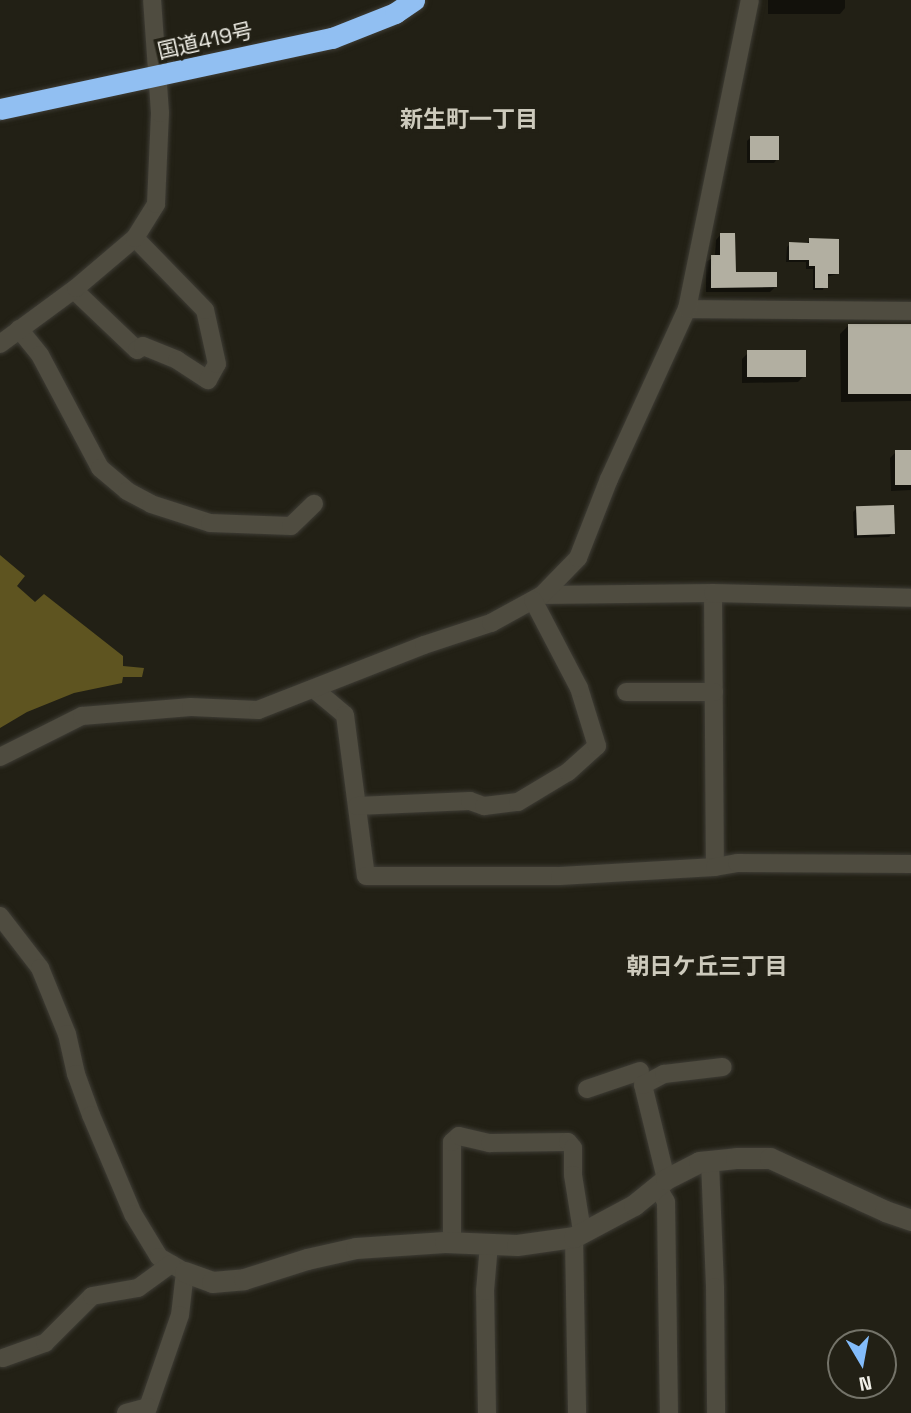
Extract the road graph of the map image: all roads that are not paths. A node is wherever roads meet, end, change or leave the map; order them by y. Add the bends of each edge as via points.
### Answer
1 (152, 0) edge
2 (414, 0) edge
3 (750, 0) edge
4 (158, 76) junction
5 (0, 109) edge
6 (135, 238) junction
7 (74, 290) junction
8 (687, 309) junction
9 (911, 312) edge
10 (19, 329) junction
11 (0, 344) edge
12 (314, 504) dead end
13 (713, 593) junction
14 (538, 598) junction
15 (911, 598) edge
16 (314, 689) junction
17 (626, 692) dead end
18 (713, 692) junction
19 (0, 757) edge
20 (357, 806) junction
21 (911, 864) edge
22 (715, 867) junction
23 (0, 916) edge
24 (723, 1067) dead end
25 (640, 1072) junction
26 (587, 1089) dead end
27 (710, 1162) junction
28 (662, 1184) junction
29 (911, 1220) edge
30 (578, 1234) junction
31 (452, 1242) junction
32 (489, 1244) junction
33 (178, 1268) junction
34 (4, 1358) dead end
35 (147, 1410) edge
36 (126, 1413) edge
37 (487, 1413) edge
38 (577, 1413) edge
39 (669, 1413) edge
40 (716, 1413) edge

1 - 4 street
2 - 4 highway, 国道419号 via 395,13 331,38
3 - 8 street
4 - 5 highway, 国道419号
4 - 6 street via 158,191 156,204
6 - 7 street
6 - 7 street via 205,310 217,364 208,380 177,360 143,346 137,350
7 - 10 street
8 - 9 street
8 - 14 street via 608,479 578,558
10 - 11 street
10 - 12 street via 40,355 100,468 127,491 210,523 291,526
13 - 14 street
13 - 15 street
13 - 18 street
14 - 16 street via 491,624
14 - 20 street via 579,688 597,746 568,772 518,802
16 - 19 street via 258,710 191,707 82,716
16 - 20 street via 345,715
17 - 18 street
18 - 22 street
20 - 22 street via 366,876 560,876
21 - 22 street via 737,863
23 - 33 street via 40,968 120,1186 159,1257
24 - 25 street
25 - 26 street
25 - 28 street
27 - 28 street via 699,1163
27 - 29 street via 770,1158
27 - 40 street
28 - 30 street via 634,1205
28 - 39 street
30 - 31 street via 573,1149 568,1142 490,1143 459,1136 452,1142
30 - 32 street via 517,1245
30 - 38 street
31 - 32 street
31 - 33 street via 356,1248 244,1279 212,1282
32 - 37 street
33 - 34 street via 138,1288 92,1296 46,1343
33 - 35 street via 180,1315
35 - 36 street

